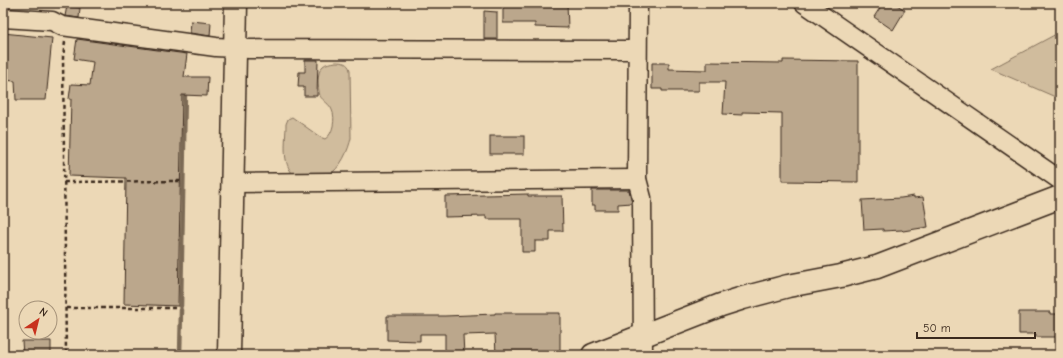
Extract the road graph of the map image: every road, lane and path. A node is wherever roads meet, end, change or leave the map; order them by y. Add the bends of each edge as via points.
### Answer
1 (236, 3) edge
2 (638, 3) edge
3 (804, 3) edge
4 (3, 18) edge
5 (67, 27) junction
6 (235, 48) junction
7 (637, 50) junction
8 (637, 179) junction
9 (1060, 180) edge
10 (181, 181) dead end
11 (64, 182) junction
12 (232, 183) junction
13 (1060, 197) edge
14 (66, 308) junction
15 (178, 308) dead end
16 (643, 345) edge
17 (66, 355) edge
18 (229, 355) edge
19 (593, 355) edge

1 - 6 street
2 - 7 street
3 - 9 street
4 - 5 street via 52,21
5 - 6 street
5 - 11 path via 63,57
6 - 7 street
6 - 12 street
7 - 8 street
8 - 12 street
8 - 16 street via 642,198
10 - 11 path
11 - 14 path
12 - 18 street
13 - 16 street via 877,267 743,298
14 - 15 path
14 - 17 path
16 - 19 street

